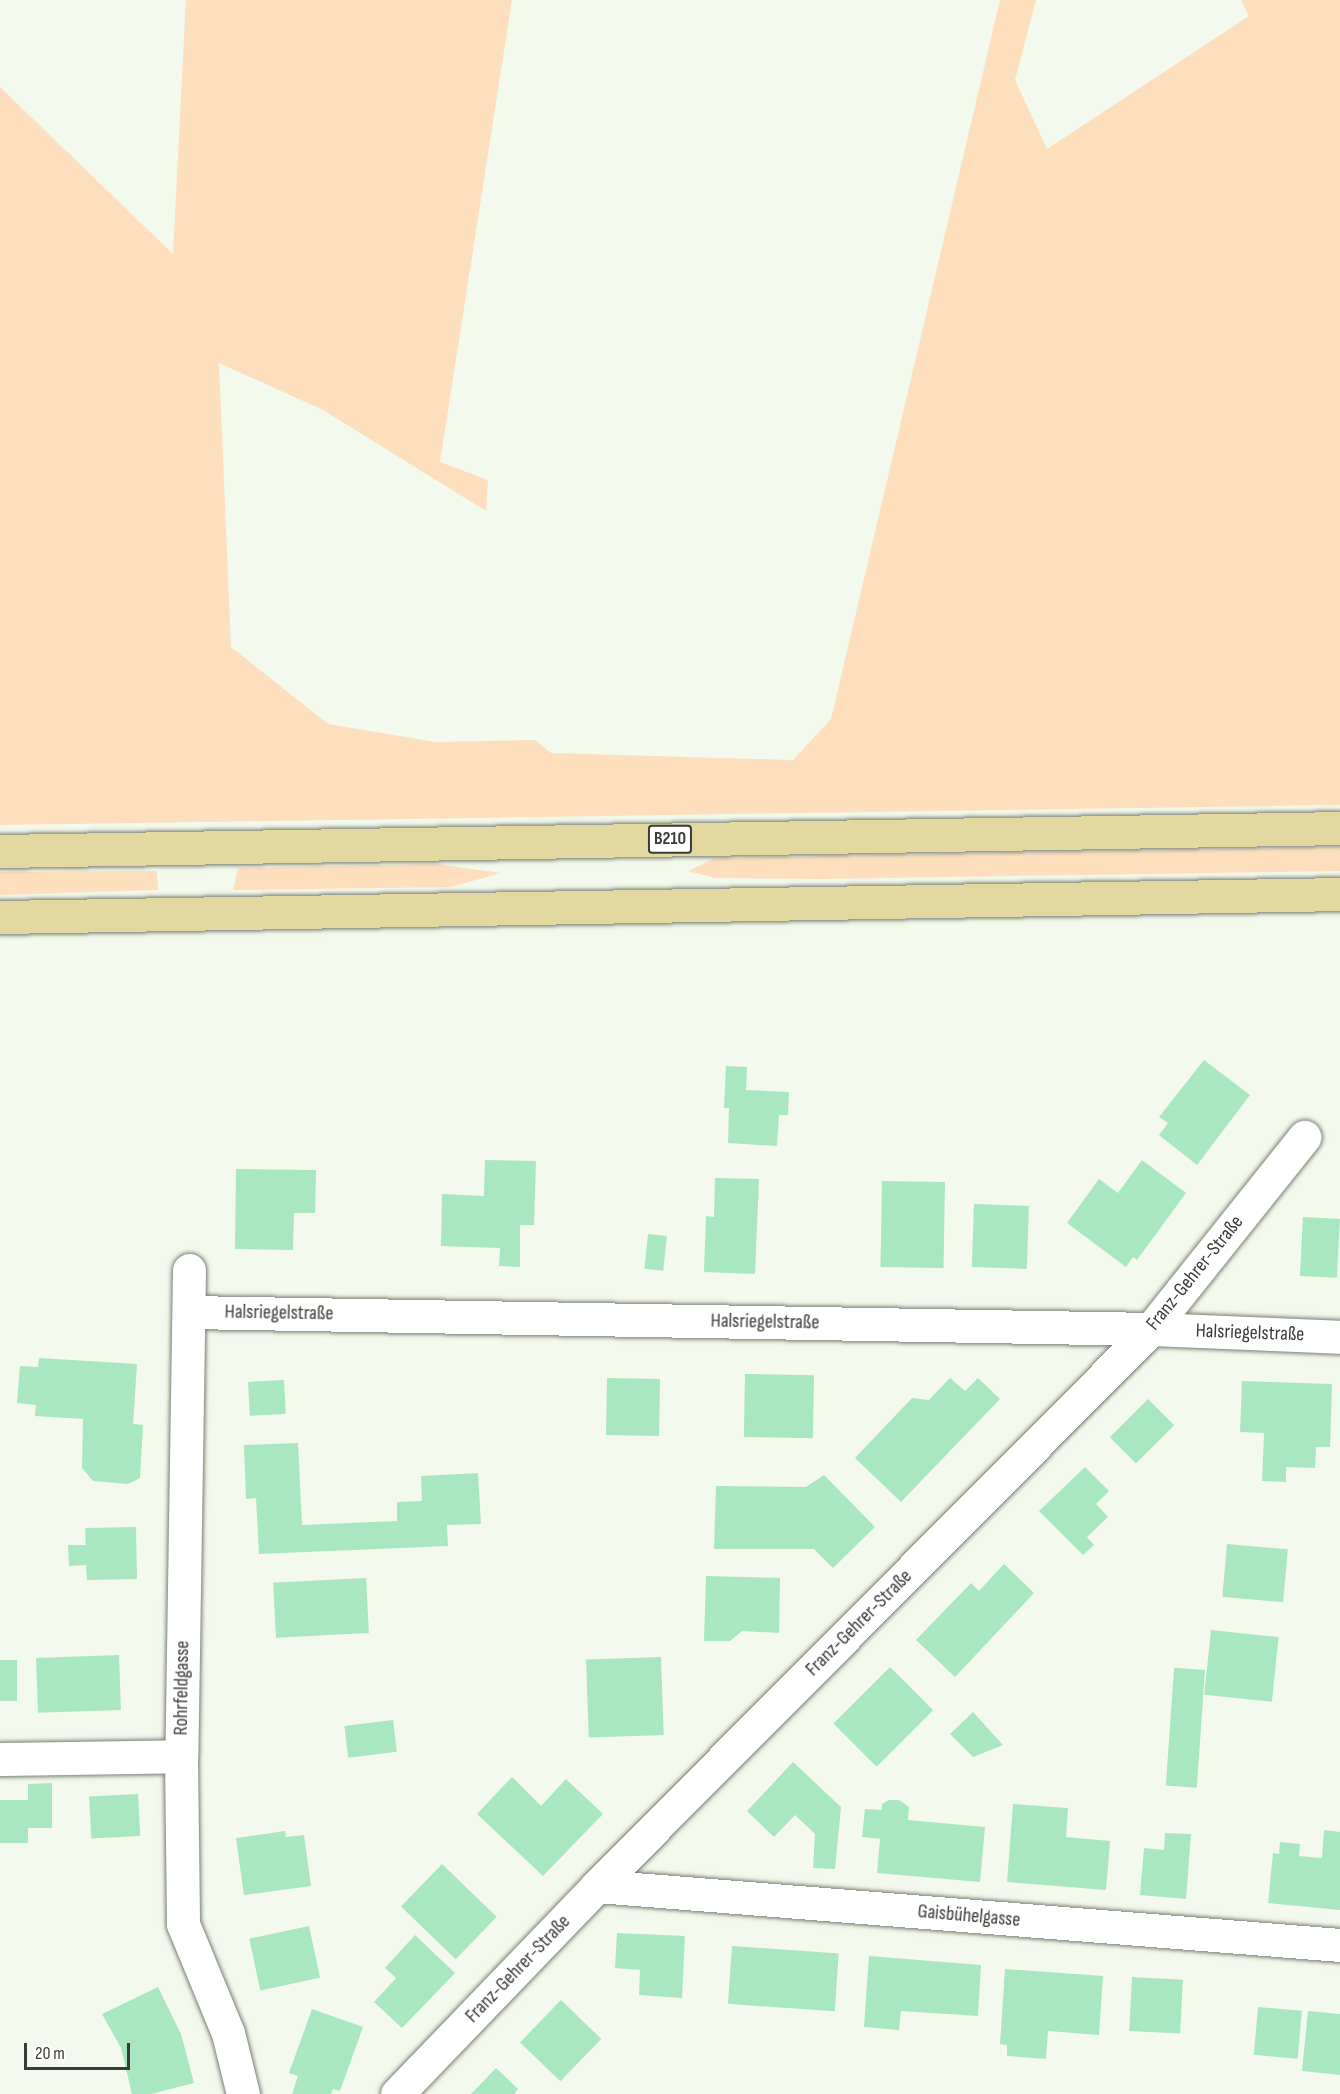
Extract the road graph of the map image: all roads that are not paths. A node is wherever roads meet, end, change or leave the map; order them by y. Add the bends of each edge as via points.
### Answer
1 (1340, 828) edge
2 (0, 851) edge
3 (1340, 894) edge
4 (0, 917) edge
5 (1304, 1137) dead end
6 (189, 1270) dead end
7 (189, 1311) junction
8 (1151, 1329) junction
9 (1340, 1337) edge
10 (181, 1756) junction
11 (0, 1759) edge
12 (597, 1886) junction
13 (1340, 1945) edge
14 (243, 2094) edge
15 (397, 2094) edge

1 - 2 main road, B210
3 - 4 main road
5 - 8 street, Franz-Gehrer-Straße
6 - 7 street, Rohrfeldgasse
7 - 8 street, Halsriegelstraße
7 - 10 street, Rohrfeldgasse
8 - 9 street, Halsriegelstraße
8 - 12 street, Franz-Gehrer-Straße
10 - 11 street
10 - 14 street, Rohrfeldgasse via 183,1924 228,2033
12 - 13 street, Gaisbühelgasse
12 - 15 street, Franz-Gehrer-Straße

